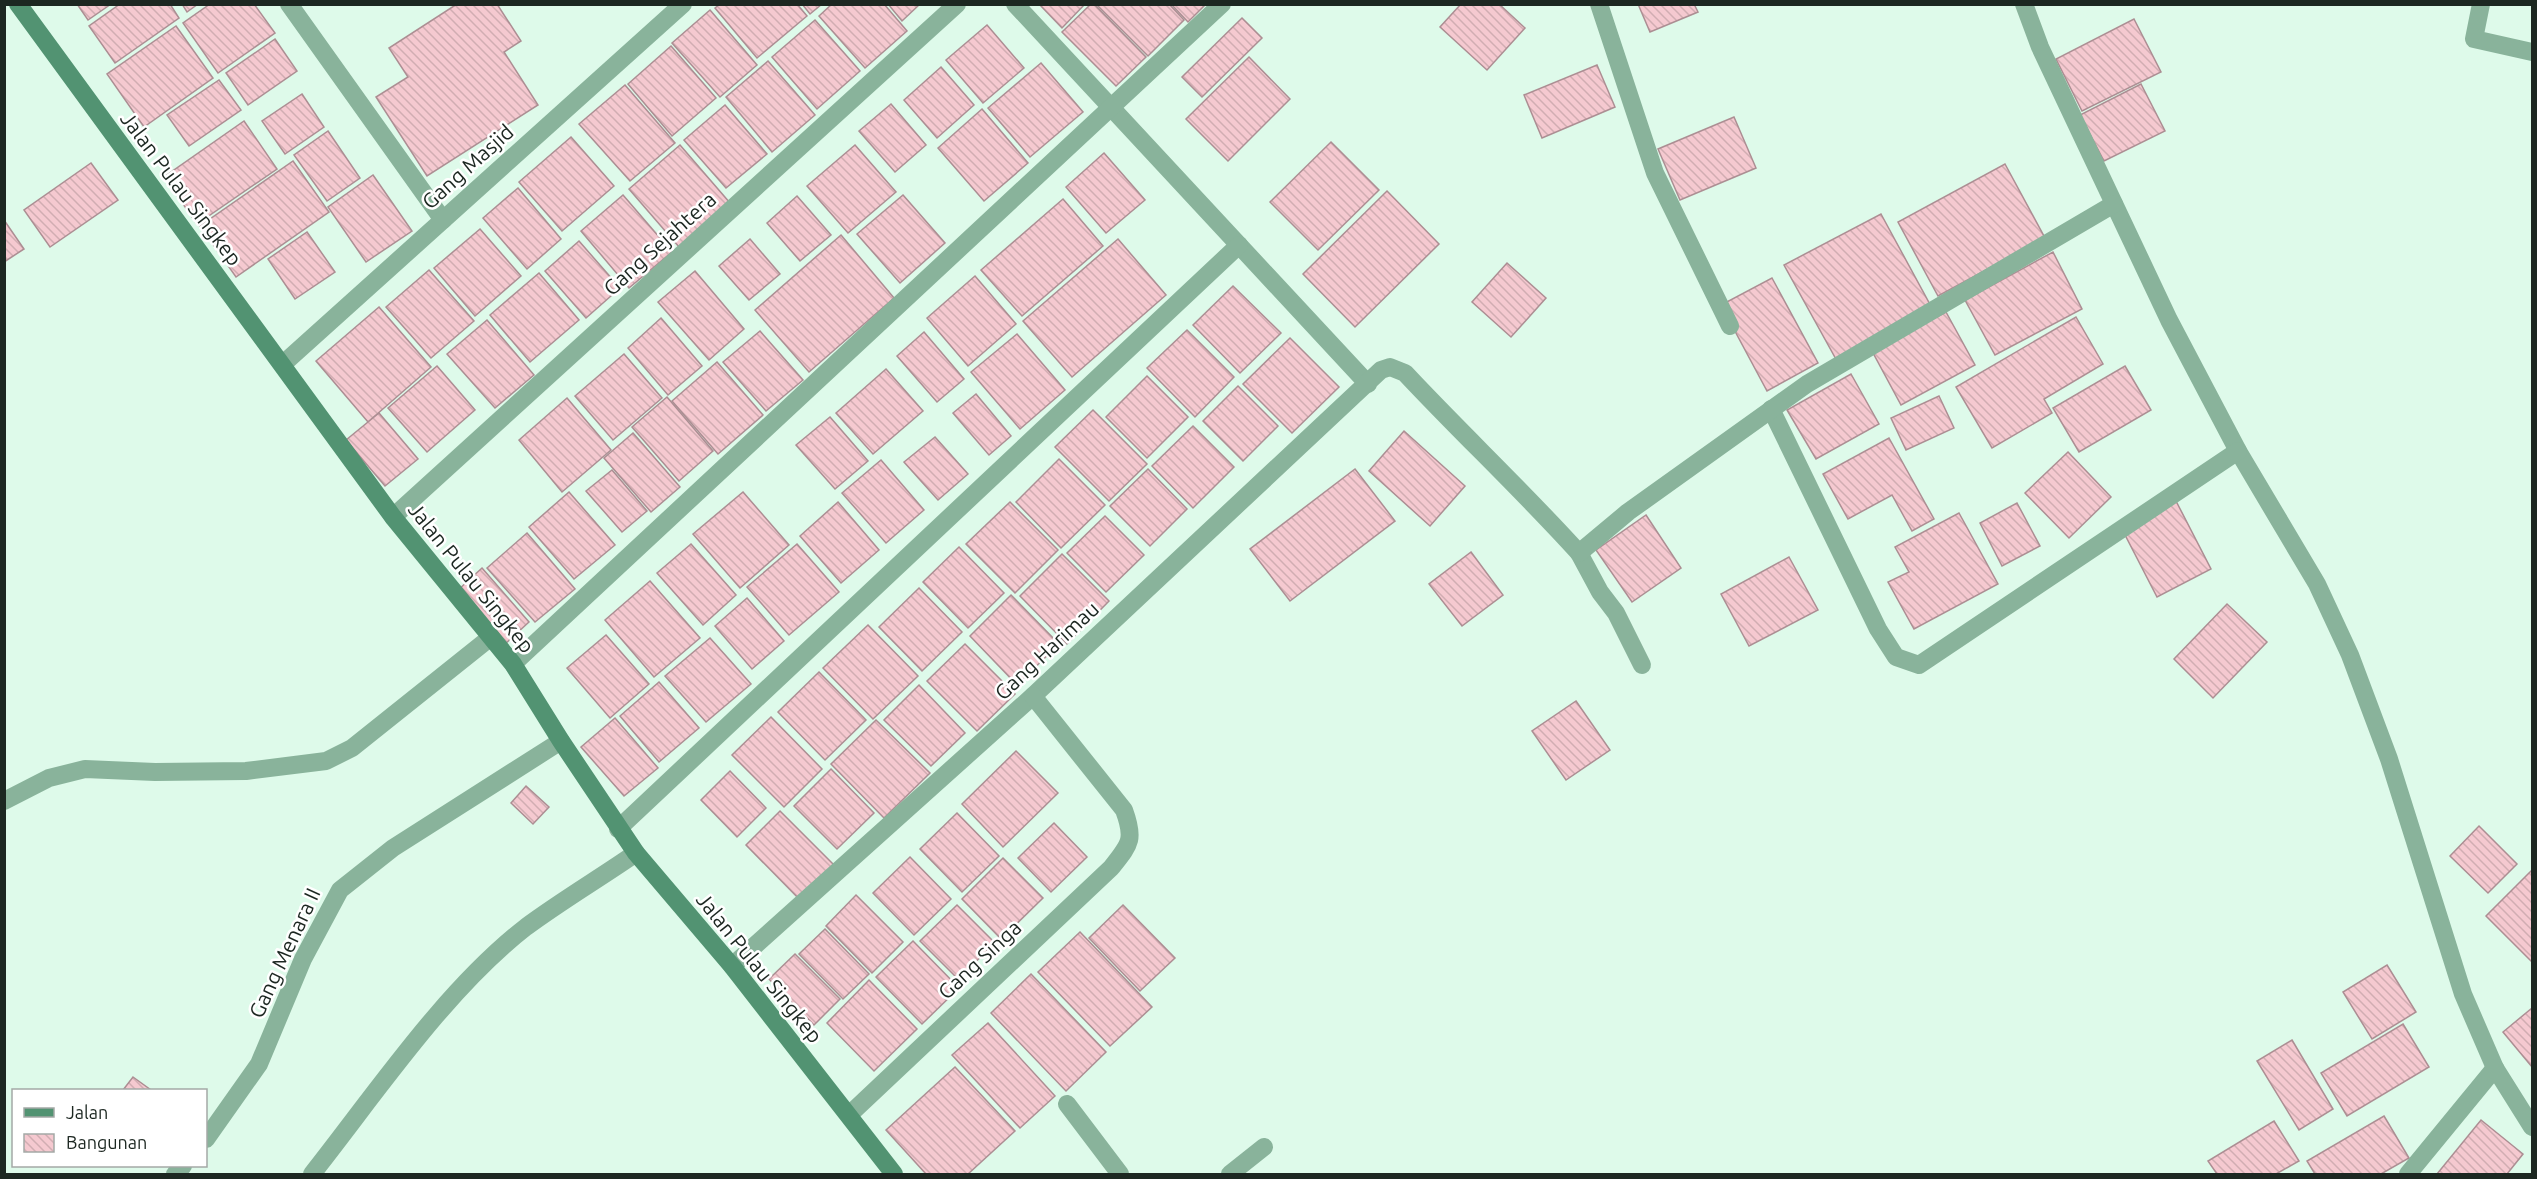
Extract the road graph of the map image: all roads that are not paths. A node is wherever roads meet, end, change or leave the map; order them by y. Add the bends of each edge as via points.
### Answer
1 (18, 4) edge
2 (290, 4) edge
3 (683, 4) edge
4 (957, 4) edge
5 (1015, 4) edge
6 (1222, 4) edge
7 (1599, 4) edge
8 (2024, 4) edge
9 (2481, 4) edge
10 (2532, 52) edge
11 (1113, 108) junction
12 (2114, 204) junction
13 (443, 220) junction
14 (1239, 245) junction
15 (1730, 326) dead end
16 (283, 364) junction
17 (1368, 384) junction
18 (1771, 409) junction
19 (2238, 451) junction
20 (393, 517) junction
21 (1579, 553) junction
22 (491, 637) junction
23 (513, 664) junction
24 (1642, 665) dead end
25 (1033, 696) junction
26 (561, 741) junction
27 (4, 801) edge
28 (618, 829) junction
29 (636, 853) junction
30 (732, 966) junction
31 (2495, 1068) junction
32 (1067, 1104) dead end
33 (849, 1115) junction
34 (2532, 1127) edge
35 (207, 1138) edge
36 (1264, 1147) dead end
37 (891, 1173) edge
38 (312, 1174) edge
39 (1120, 1174) edge
40 (1230, 1174) edge
41 (2408, 1174) edge

1 - 16 street, Jalan Pulau Singkep
2 - 13 street
3 - 13 street, Gang Masjid
4 - 20 street, Gang Sejahtera
5 - 11 street
6 - 11 street
7 - 15 street via 1655,173
8 - 12 street via 2040,47
9 - 10 street via 2474,39
11 - 14 street
11 - 23 street
12 - 18 street
12 - 19 street
13 - 16 street, Gang Masjid
14 - 17 street
14 - 28 street
16 - 20 street, Jalan Pulau Singkep
17 - 21 street, Gang Harimau via 1381,370 1390,367 1405,373
17 - 25 street, Gang Harimau
18 - 19 street via 1878,629 1896,657 1919,665
18 - 21 street via 1628,512
19 - 31 street via 2317,584 2350,656 2389,759 2463,994
20 - 22 street, Jalan Pulau Singkep
21 - 24 street
22 - 23 street, Jalan Pulau Singkep
22 - 27 street via 352,748 326,761 246,771 86,769 49,778
23 - 26 street, Jalan Pulau Singkep
25 - 30 street, Gang Harimau
25 - 33 street, Gang Singa via 1124,810 1132,831 1126,849
26 - 28 street, Jalan Pulau Singkep
26 - 35 street, Gang Menara II via 393,848 340,890 303,959 259,1064
28 - 29 street, Jalan Pulau Singkep
29 - 30 street, Jalan Pulau Singkep
29 - 38 street via 526,927 481,968 424,1031
30 - 33 street, Jalan Pulau Singkep
31 - 34 street
31 - 41 street
32 - 39 street
33 - 37 street, Jalan Pulau Singkep
36 - 40 street

